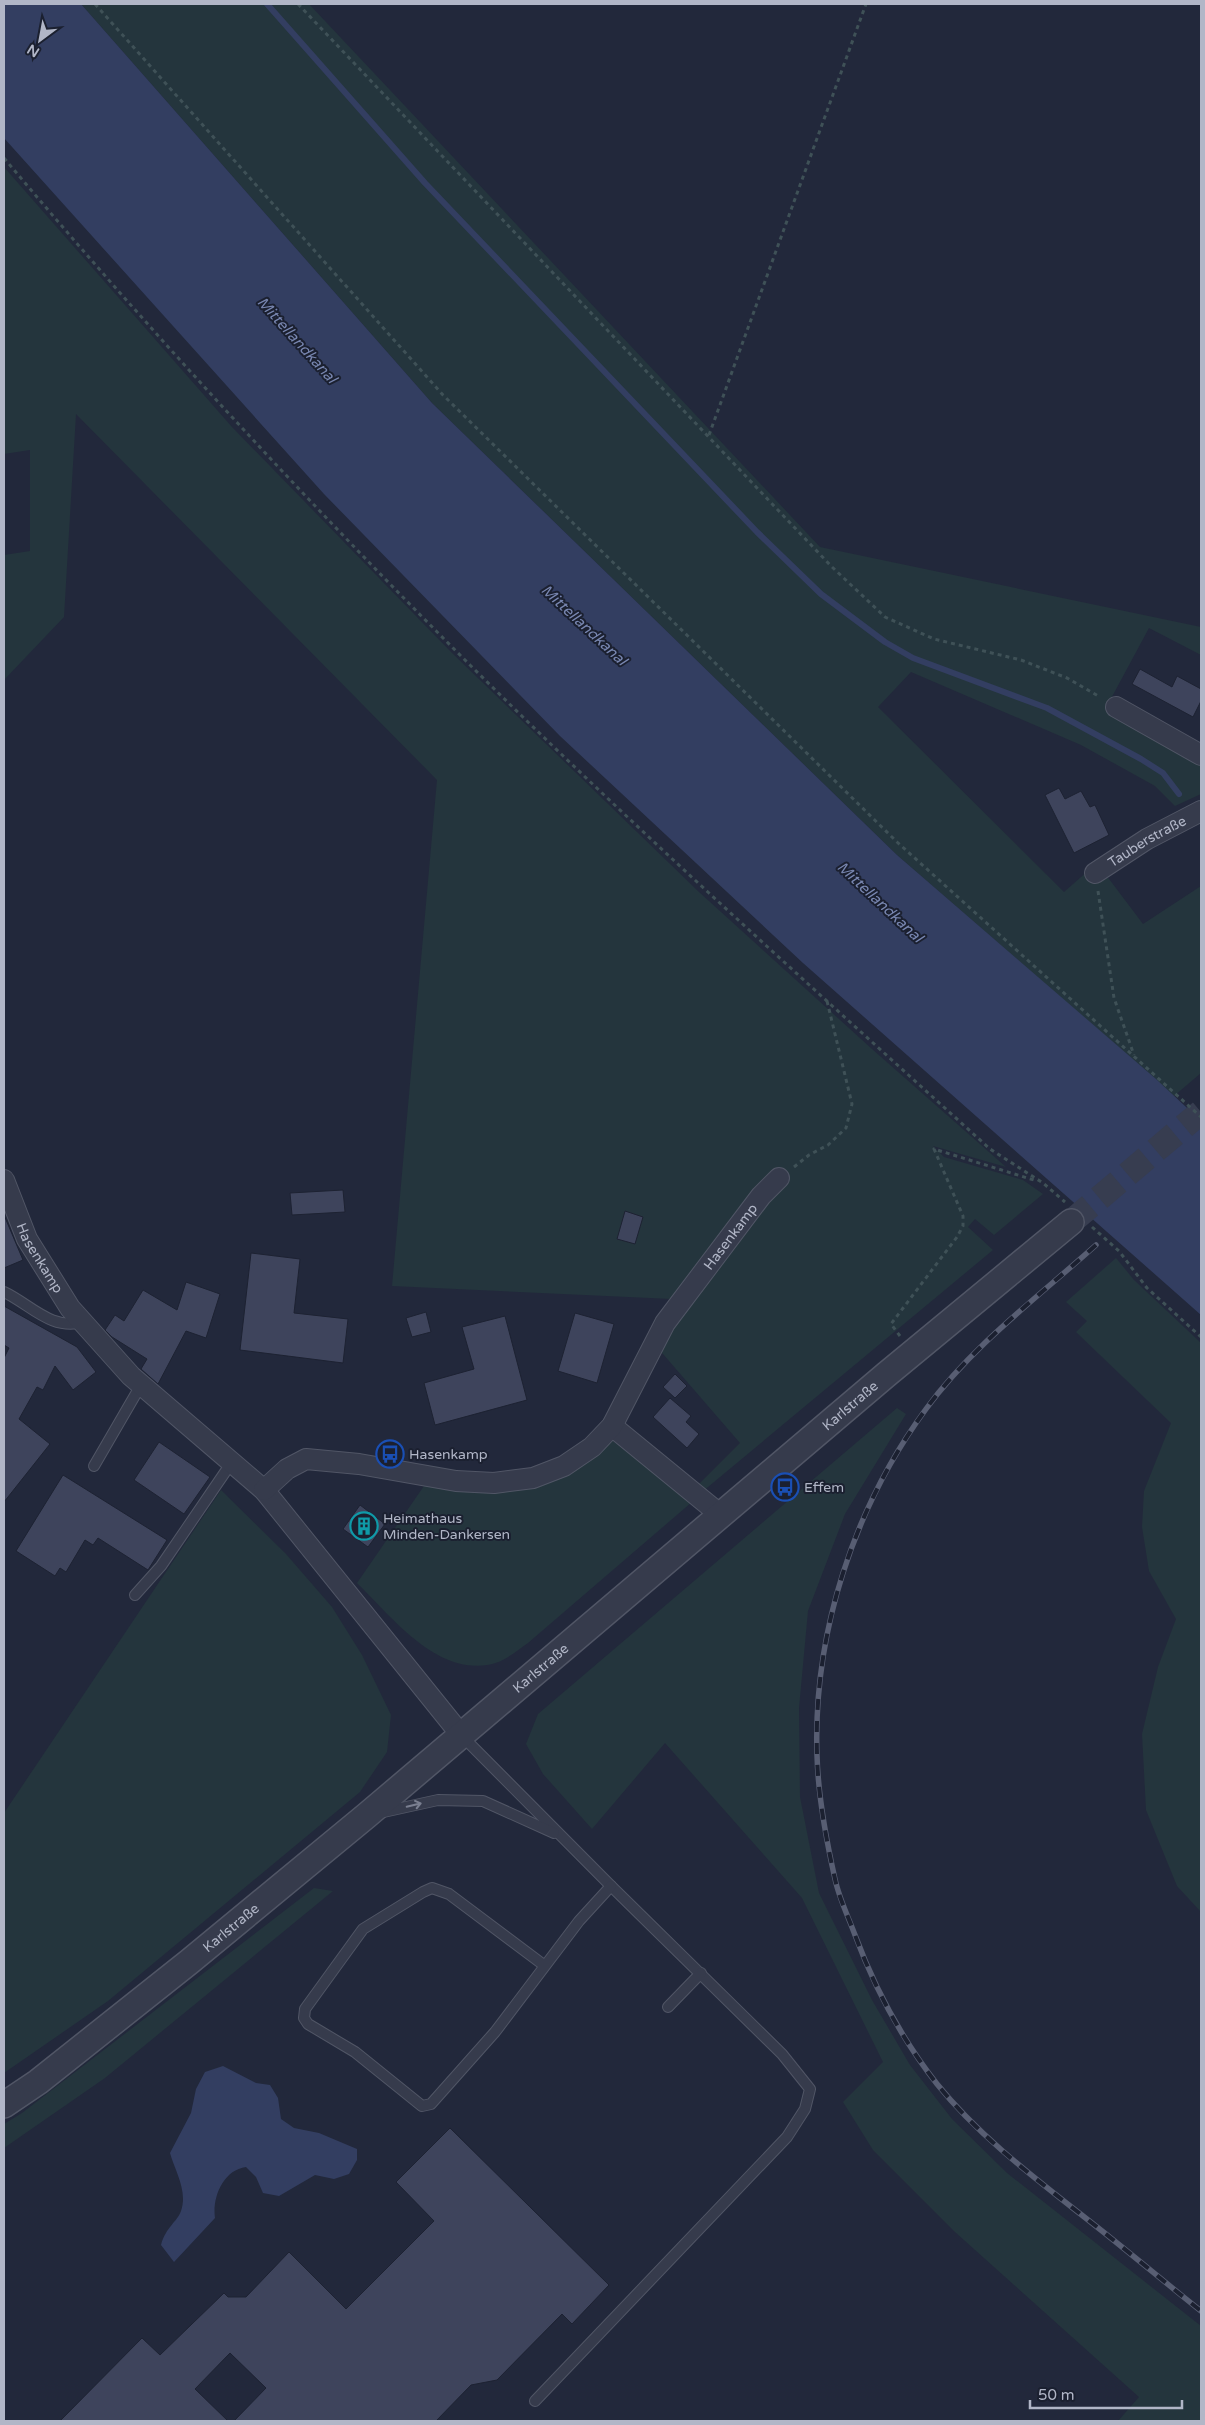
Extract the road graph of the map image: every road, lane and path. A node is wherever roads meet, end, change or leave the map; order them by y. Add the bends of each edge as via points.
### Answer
1 (95, 4) edge
2 (298, 4) edge
3 (866, 4) edge
4 (4, 158) edge
5 (709, 435) junction
6 (1116, 707) joint
7 (1201, 755) edge
8 (1201, 811) edge
9 (1095, 873) joint
10 (827, 1000) junction
11 (1135, 1056) junction
12 (1201, 1116) edge
13 (779, 1178) joint
14 (4, 1180) edge
15 (1043, 1182) junction
16 (1077, 1219) junction
17 (4, 1292) edge
18 (83, 1322) junction
19 (898, 1333) dead end
20 (1201, 1338) edge
21 (141, 1384) junction
22 (612, 1426) junction
23 (232, 1462) junction
24 (94, 1466) dead end
25 (264, 1490) junction
26 (722, 1516) junction
27 (135, 1595) dead end
28 (462, 1736) junction
29 (366, 1816) junction
30 (560, 1835) junction
31 (610, 1886) junction
32 (545, 1966) junction
33 (701, 1973) junction
34 (668, 2007) dead end
35 (4, 2105) edge
36 (535, 2400) dead end

1 - 11 path via 443,395 897,842
2 - 5 path
3 - 5 path
4 - 10 path via 73,240 300,489 470,665 650,838
5 - 6 path via 831,566 885,617 934,639 1021,660 1058,674
6 - 7 street
8 - 9 street, Tauberstraße via 1147,839
9 - 11 path via 1114,998
10 - 13 path via 852,1104 846,1128 828,1145
10 - 15 path via 990,1149
11 - 12 path
13 - 22 street, Hasenkamp via 761,1196 665,1323
14 - 18 street, Hasenkamp via 27,1239 70,1308
15 - 16 path
15 - 19 path via 934,1149 963,1216 963,1226 891,1324
16 - 20 path via 1119,1251 1147,1288
16 - 26 street, Karlstraße via 893,1369
17 - 18 lane via 57,1323 70,1326
18 - 21 street, Hasenkamp
21 - 23 street, Hasenkamp
21 - 24 lane
22 - 25 street, Hasenkamp via 592,1447 564,1466 533,1478 494,1483 456,1481 359,1464 306,1459 287,1468
22 - 26 street
23 - 25 street, Hasenkamp
23 - 27 lane via 160,1566
25 - 28 street, Hasenkamp
26 - 28 street, Karlstraße
28 - 29 street, Karlstraße
28 - 30 lane
29 -> 30 lane via 438,1800 483,1801
29 - 35 street, Karlstraße via 174,1974 38,2082
30 - 31 lane
31 - 32 lane
31 - 33 lane
32 - 32 lane via 483,2046 426,2106 355,2052 308,2024 304,2018 305,2009 363,1929 432,1888 449,1894
33 - 34 lane
33 - 36 lane via 782,2054 810,2090 805,2109 787,2137

